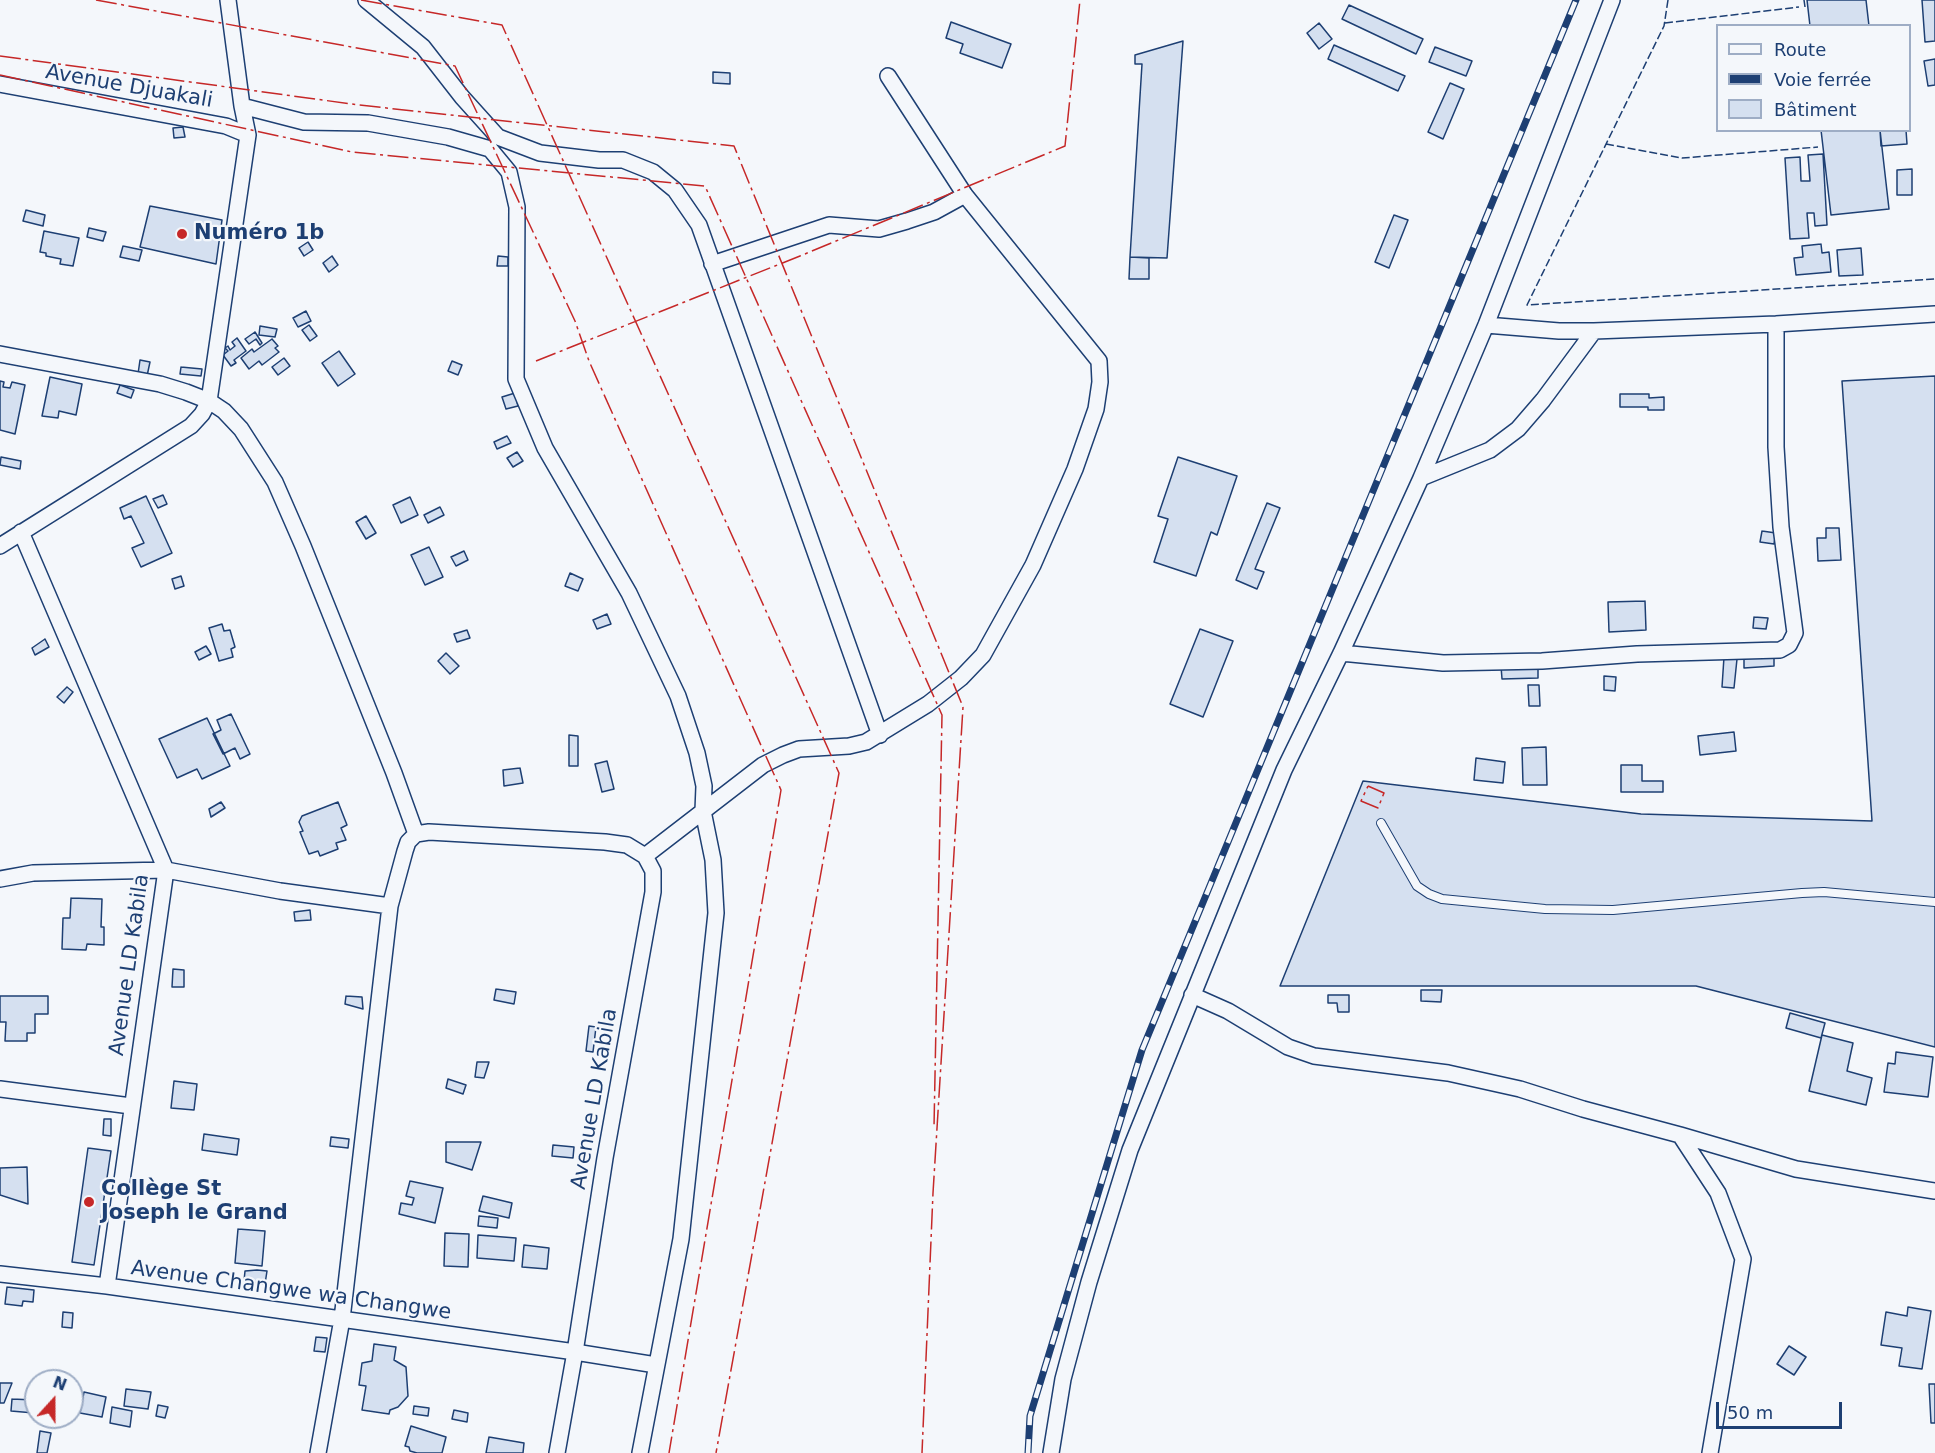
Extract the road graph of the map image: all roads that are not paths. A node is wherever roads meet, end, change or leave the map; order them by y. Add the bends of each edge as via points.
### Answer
1 (228, 0) edge
2 (366, 0) edge
3 (1612, 0) edge
4 (888, 76) dead end
5 (0, 84) edge
6 (242, 106) junction
7 (248, 135) junction
8 (494, 143) junction
9 (965, 195) junction
10 (712, 264) junction
11 (1935, 314) edge
12 (1776, 324) junction
13 (1486, 325) junction
14 (1594, 331) junction
15 (0, 354) edge
16 (209, 401) junction
17 (1421, 478) junction
18 (21, 532) junction
19 (0, 546) edge
20 (1341, 653) junction
21 (880, 735) junction
22 (704, 811) junction
23 (1381, 823) dead end
24 (416, 834) junction
25 (645, 856) junction
26 (166, 870) junction
27 (0, 879) edge
28 (1935, 902) edge
29 (390, 906) junction
30 (1192, 995) junction
31 (0, 1089) edge
32 (132, 1106) junction
33 (1680, 1135) junction
34 (1935, 1191) edge
35 (0, 1274) edge
36 (107, 1286) junction
37 (342, 1319) junction
38 (575, 1352) junction
39 (656, 1365) junction
40 (318, 1453) edge
41 (557, 1453) edge
42 (640, 1453) edge
43 (1051, 1453) edge
44 (1710, 1453) edge

1 - 6 street
2 - 8 street via 423,47
3 - 13 street
4 - 9 street
5 - 7 street, Avenue Djuakali via 226,126
6 - 7 street
6 - 8 street via 304,122 368,123
7 - 16 street
8 - 10 street via 540,153 623,160 653,172 675,190 699,225
8 - 22 street via 509,172 517,207 516,379 545,448 629,593 678,696 697,753
9 - 10 street via 934,212 879,229 830,225
9 - 21 street via 1099,362 1096,409 1034,565 983,655 928,704
10 - 21 street
11 - 12 street
12 - 14 street
12 - 20 street via 1779,504 1795,633 1789,645 1780,650 1443,663
13 - 14 street
13 - 17 street
14 - 17 street via 1518,429 1490,450
15 - 16 street via 160,384
16 - 18 street via 191,426
16 - 24 street via 241,429 275,482
17 - 20 street
18 - 19 street
18 - 26 street, Avenue LD Kabila
20 - 30 street via 1284,770
21 - 22 street via 849,746 783,754
22 - 25 street
22 - 39 street via 713,860 716,914 681,1239
23 - 28 lane via 1418,886 1442,899 1545,909 1613,910 1824,892
24 - 25 street via 605,842 627,845
24 - 29 street via 408,842
25 - 38 street, Avenue LD Kabila via 653,871 653,892
26 - 27 street via 33,873
26 - 29 street
26 - 32 street, Avenue LD Kabila
29 - 37 street
30 - 33 street via 1228,1011 1288,1047 1314,1056 1448,1073 1520,1089
30 - 43 street via 1130,1150 1089,1282 1064,1379
31 - 32 street
32 - 36 street, Avenue LD Kabila
33 - 34 street via 1796,1168
33 - 44 street via 1718,1192 1743,1259
35 - 36 street, Avenue Changwe wa Changwe
36 - 37 street, Avenue Changwe wa Changwe
37 - 38 street, Avenue Changwe wa Changwe
37 - 40 street
38 - 39 street
38 - 41 street, Avenue LD Kabila
39 - 42 street

